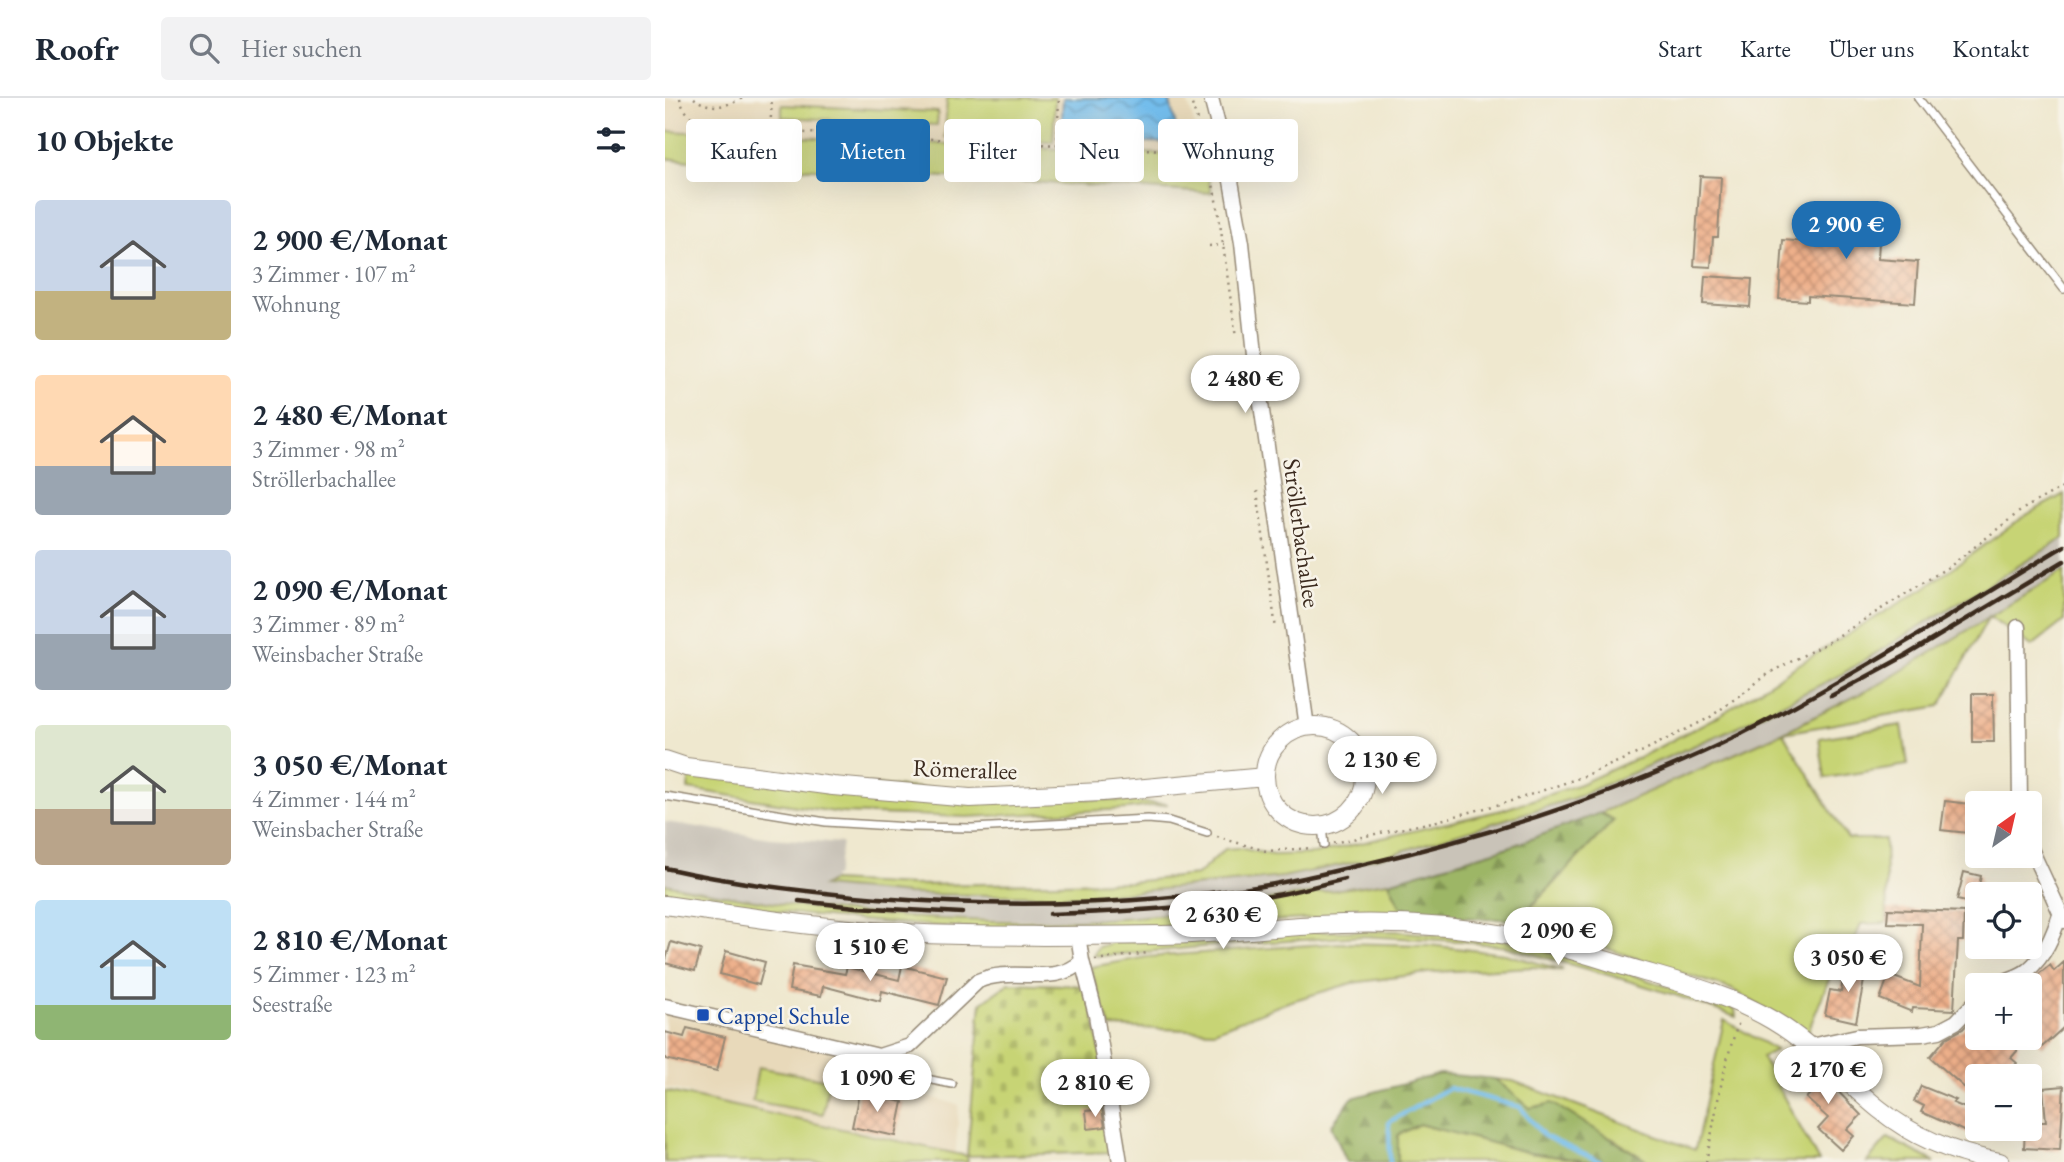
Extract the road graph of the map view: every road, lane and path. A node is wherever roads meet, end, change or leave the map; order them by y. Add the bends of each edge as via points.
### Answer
1 (680, 98) edge
2 (694, 98) edge
3 (743, 98) edge
4 (772, 98) edge
5 (1059, 98) edge
6 (1190, 98) edge
7 (1211, 98) edge
8 (1918, 98) edge
9 (693, 119) edge
10 (771, 119) edge
11 (1058, 119) edge
12 (1197, 119) edge
13 (802, 133) edge
14 (1055, 145) edge
15 (1212, 182) edge
16 (1242, 243) junction
17 (1223, 245) junction
18 (1209, 246) dead end
19 (2064, 289) edge
20 (1237, 348) dead end
21 (1255, 481) dead end
22 (2064, 486) edge
23 (2018, 627) dead end
24 (1276, 629) dead end
25 (1307, 727) junction
26 (665, 760) edge
27 (1265, 777) junction
28 (2020, 791) edge
29 (665, 796) edge
30 (1322, 826) junction
31 (1207, 833) joint
32 (1325, 845) junction
33 (2039, 868) edge
34 (665, 905) edge
35 (2062, 918) edge
36 (1078, 935) junction
37 (1149, 953) dead end
38 (1082, 961) junction
39 (2023, 973) edge
40 (665, 1006) edge
41 (1749, 1007) junction
42 (1965, 1013) edge
43 (1810, 1046) junction
44 (879, 1056) junction
45 (952, 1084) dead end
46 (1120, 1162) edge
47 (1706, 1162) edge
48 (2000, 1162) edge

1 - 9 path
2 - 3 path via 706,107
4 - 10 path
5 - 11 path
6 - 12 path
7 - 16 street, Ströllerbachallee
8 - 19 lane
13 - 14 path
15 - 17 path
16 - 17 path
16 - 25 street, Ströllerbachallee
17 - 18 path
17 - 20 path
21 - 24 path
22 - 32 path via 2023,509 1953,564 1827,643 1771,672 1709,718 1641,752 1515,800
23 - 28 street
25 - 27 street via 1284,737 1274,748
25 - 30 street via 1333,729 1347,737 1365,766 1366,782 1351,812
26 - 27 street, Römerallee via 686,767 833,786 970,798
27 - 30 street via 1268,794 1289,820
29 - 31 lane via 826,822 972,828 1148,819
30 - 32 lane
31 - 32 path via 1266,851
33 - 35 street
34 - 36 street via 898,933
35 - 39 street via 2039,958
36 - 38 street
36 - 41 street via 1369,924 1464,929 1521,938
37 - 38 path
38 - 44 street via 1056,975 1007,973 978,981 910,1046
38 - 46 street via 1096,1015
40 - 44 street
41 - 43 street
41 - 47 path via 1728,1052
42 - 43 street via 1939,1031 1857,1036
43 - 48 street via 1879,1110 1907,1129 1937,1145
44 - 45 lane via 902,1072

